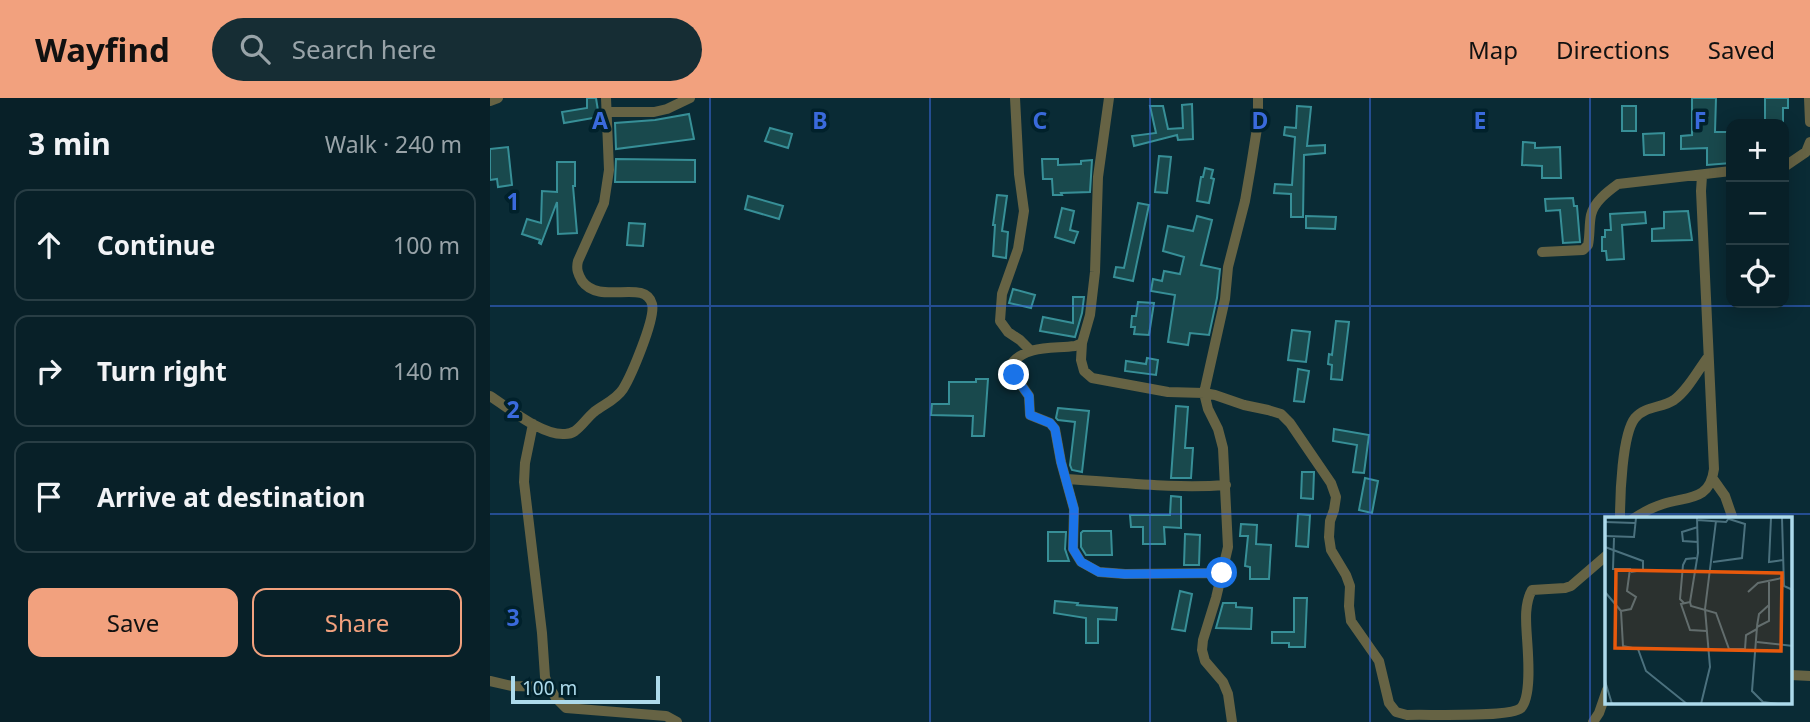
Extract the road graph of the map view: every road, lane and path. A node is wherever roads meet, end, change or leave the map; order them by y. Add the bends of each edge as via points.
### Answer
1 (498, 98) edge
2 (606, 98) edge
3 (690, 98) edge
4 (1015, 98) edge
5 (1109, 98) edge
6 (1258, 98) edge
7 (1809, 98) edge
8 (490, 101) edge
9 (607, 112) junction
10 (1810, 122) edge
11 (1810, 142) edge
12 (1789, 164) edge
13 (1726, 173) edge
14 (1702, 176) junction
15 (1542, 252) dead end
16 (1082, 343) junction
17 (1030, 350) junction
18 (1708, 357) junction
19 (1204, 393) junction
20 (490, 396) edge
21 (533, 424) junction
22 (1066, 479) junction
23 (1713, 479) junction
24 (1226, 485) junction
25 (1620, 517) edge
26 (1637, 517) edge
27 (1732, 517) edge
28 (1605, 557) edge
29 (1222, 573) junction
30 (1792, 675) edge
31 (1810, 676) edge
32 (490, 681) edge
33 (549, 687) junction
34 (1605, 696) edge
35 (677, 722) edge
36 (1232, 722) edge
37 (1593, 722) edge

1 - 8 street
2 - 9 street
3 - 9 street via 654,112
4 - 17 street via 1024,211 1018,249 1002,294 1000,321
5 - 16 street via 1098,177 1095,272
6 - 19 street via 1247,190
7 - 10 street
9 - 21 street via 609,170 604,204 578,261 579,277 595,291 644,295 650,299 653,316 622,390 610,402 573,433 563,435
11 - 12 street via 1806,152
13 - 14 street
14 - 15 street via 1618,184 1591,213 1588,245 1583,250
14 - 18 street
16 - 17 street
16 - 19 street via 1084,371 1092,378 1168,392
17 - 22 street via 1012,363 1014,375 1029,396 1030,415 1055,429
18 - 23 street
18 - 25 street via 1674,400 1636,415 1629,427
19 - 24 street via 1223,448
19 - 28 street via 1281,414 1331,483 1336,497 1329,537 1350,586 1351,621 1378,661 1389,703 1396,712 1495,714 1521,707 1528,684 1529,594 1571,586
20 - 21 street
21 - 33 street via 524,482
22 - 24 street
22 - 29 street via 1074,509 1073,549 1081,562 1099,572
23 - 26 street via 1699,494
23 - 27 street
24 - 29 street via 1228,547
29 - 36 street via 1202,650 1205,661 1223,682
30 - 31 street
32 - 33 street
33 - 35 street via 566,708 666,716
34 - 37 street

